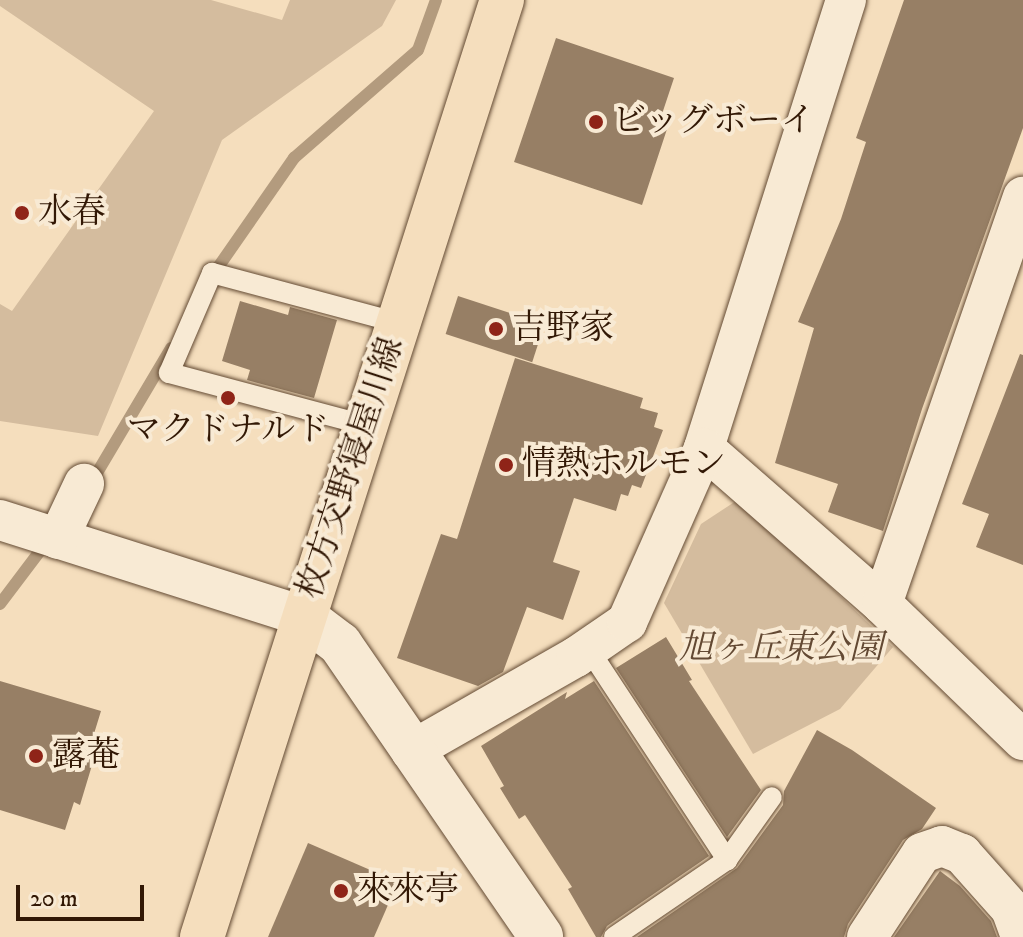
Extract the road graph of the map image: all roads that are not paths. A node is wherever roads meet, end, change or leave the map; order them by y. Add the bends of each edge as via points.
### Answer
1 (502, 0) edge
2 (846, 0) edge
3 (1023, 197) edge
4 (399, 323) junction
5 (365, 425) junction
6 (704, 448) junction
7 (84, 484) dead end
8 (0, 520) edge
9 (58, 539) junction
10 (882, 604) junction
11 (303, 616) junction
12 (588, 648) junction
13 (1023, 740) edge
14 (411, 751) junction
15 (772, 797) dead end
16 (727, 860) junction
17 (202, 937) edge
18 (541, 937) edge
19 (614, 937) edge
20 (867, 937) edge
21 (1021, 937) edge

1 - 4 main road, 枚方交野寝屋川線
2 - 6 street
3 - 10 street
4 - 5 main road, 枚方交野寝屋川線
4 - 5 lane via 212,273 169,373
5 - 11 main road, 枚方交野寝屋川線
6 - 10 street
6 - 12 street via 627,622
7 - 9 street
8 - 9 street
9 - 11 street
10 - 13 street
11 - 14 street via 340,644
11 - 17 main road, 枚方交野寝屋川線
12 - 14 street
12 - 16 lane
14 - 18 street
15 - 16 lane
16 - 19 lane
20 - 21 street via 922,853 942,846 962,854 1011,909

